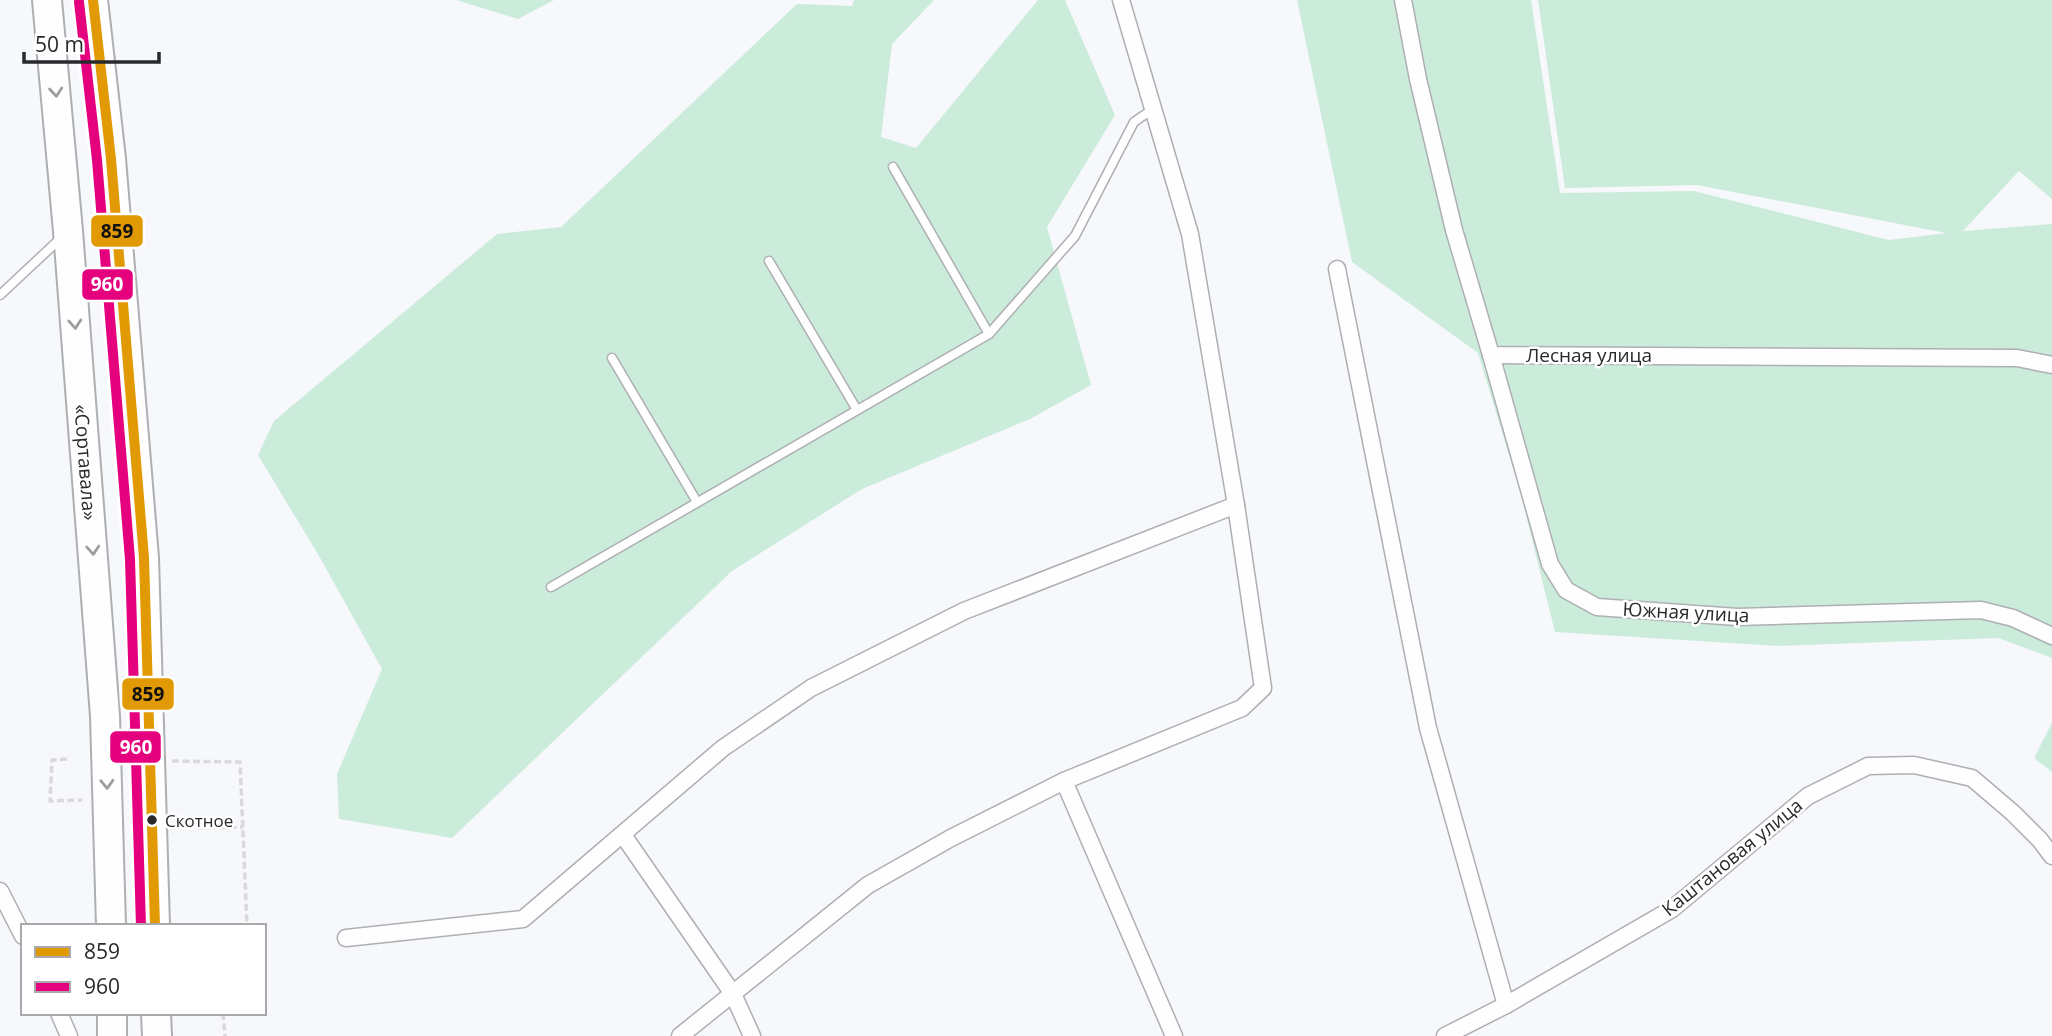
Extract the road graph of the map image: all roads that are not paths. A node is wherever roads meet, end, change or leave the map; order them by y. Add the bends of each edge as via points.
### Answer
1 (47, 0) edge
2 (93, 0) edge
3 (1121, 0) edge
4 (1403, 0) edge
5 (1153, 108) junction
6 (893, 167) dead end
7 (68, 231) junction
8 (769, 261) dead end
9 (1337, 269) dead end
10 (0, 295) edge
11 (989, 334) junction
12 (1491, 355) junction
13 (612, 358) dead end
14 (2052, 365) edge
15 (857, 410) junction
16 (697, 502) junction
17 (1236, 505) junction
18 (551, 587) dead end
19 (2052, 636) edge
20 (1064, 781) junction
21 (623, 835) junction
22 (2046, 836) edge
23 (2052, 856) edge
24 (0, 891) edge
25 (111, 924) edge
26 (155, 924) edge
27 (21, 932) edge
28 (346, 938) dead end
29 (733, 994) junction
30 (1506, 1005) junction
31 (60, 1015) edge
32 (112, 1015) edge
33 (156, 1015) edge
34 (69, 1036) edge
35 (112, 1036) edge
36 (157, 1036) edge
37 (680, 1036) edge
38 (752, 1036) edge
39 (1174, 1036) edge
40 (1445, 1036) edge

1 -> 7 highway, «Сортавала»
2 - 26 highway via 144,558
3 - 5 street
4 - 12 street via 1454,230
5 - 11 lane via 1134,122 1075,236
5 - 17 street via 1190,234
6 - 11 lane
7 - 10 lane
7 -> 25 highway, «Сортавала» via 105,716
8 - 15 lane
9 - 30 street via 1428,728
11 - 15 lane
12 - 14 street, Лесная улица via 2017,358
12 - 19 street, Южная улица via 1550,564 1566,590 1597,607 1737,617 1981,610
13 - 16 lane
15 - 16 lane
16 - 18 lane
17 - 20 street via 1263,688 1242,708
17 - 21 street via 964,611 811,688 723,748
20 - 29 street via 868,885
20 - 39 street
21 - 28 street via 523,919
21 - 29 street
22 - 23 street, Каштановая улица
22 - 30 street, Каштановая улица via 1972,778 1914,765 1868,766 1808,796 1672,909
24 - 27 street
29 - 37 street
29 - 38 street
30 - 40 street, Каштановая улица
31 - 34 street
32 - 35 highway
33 - 36 highway

